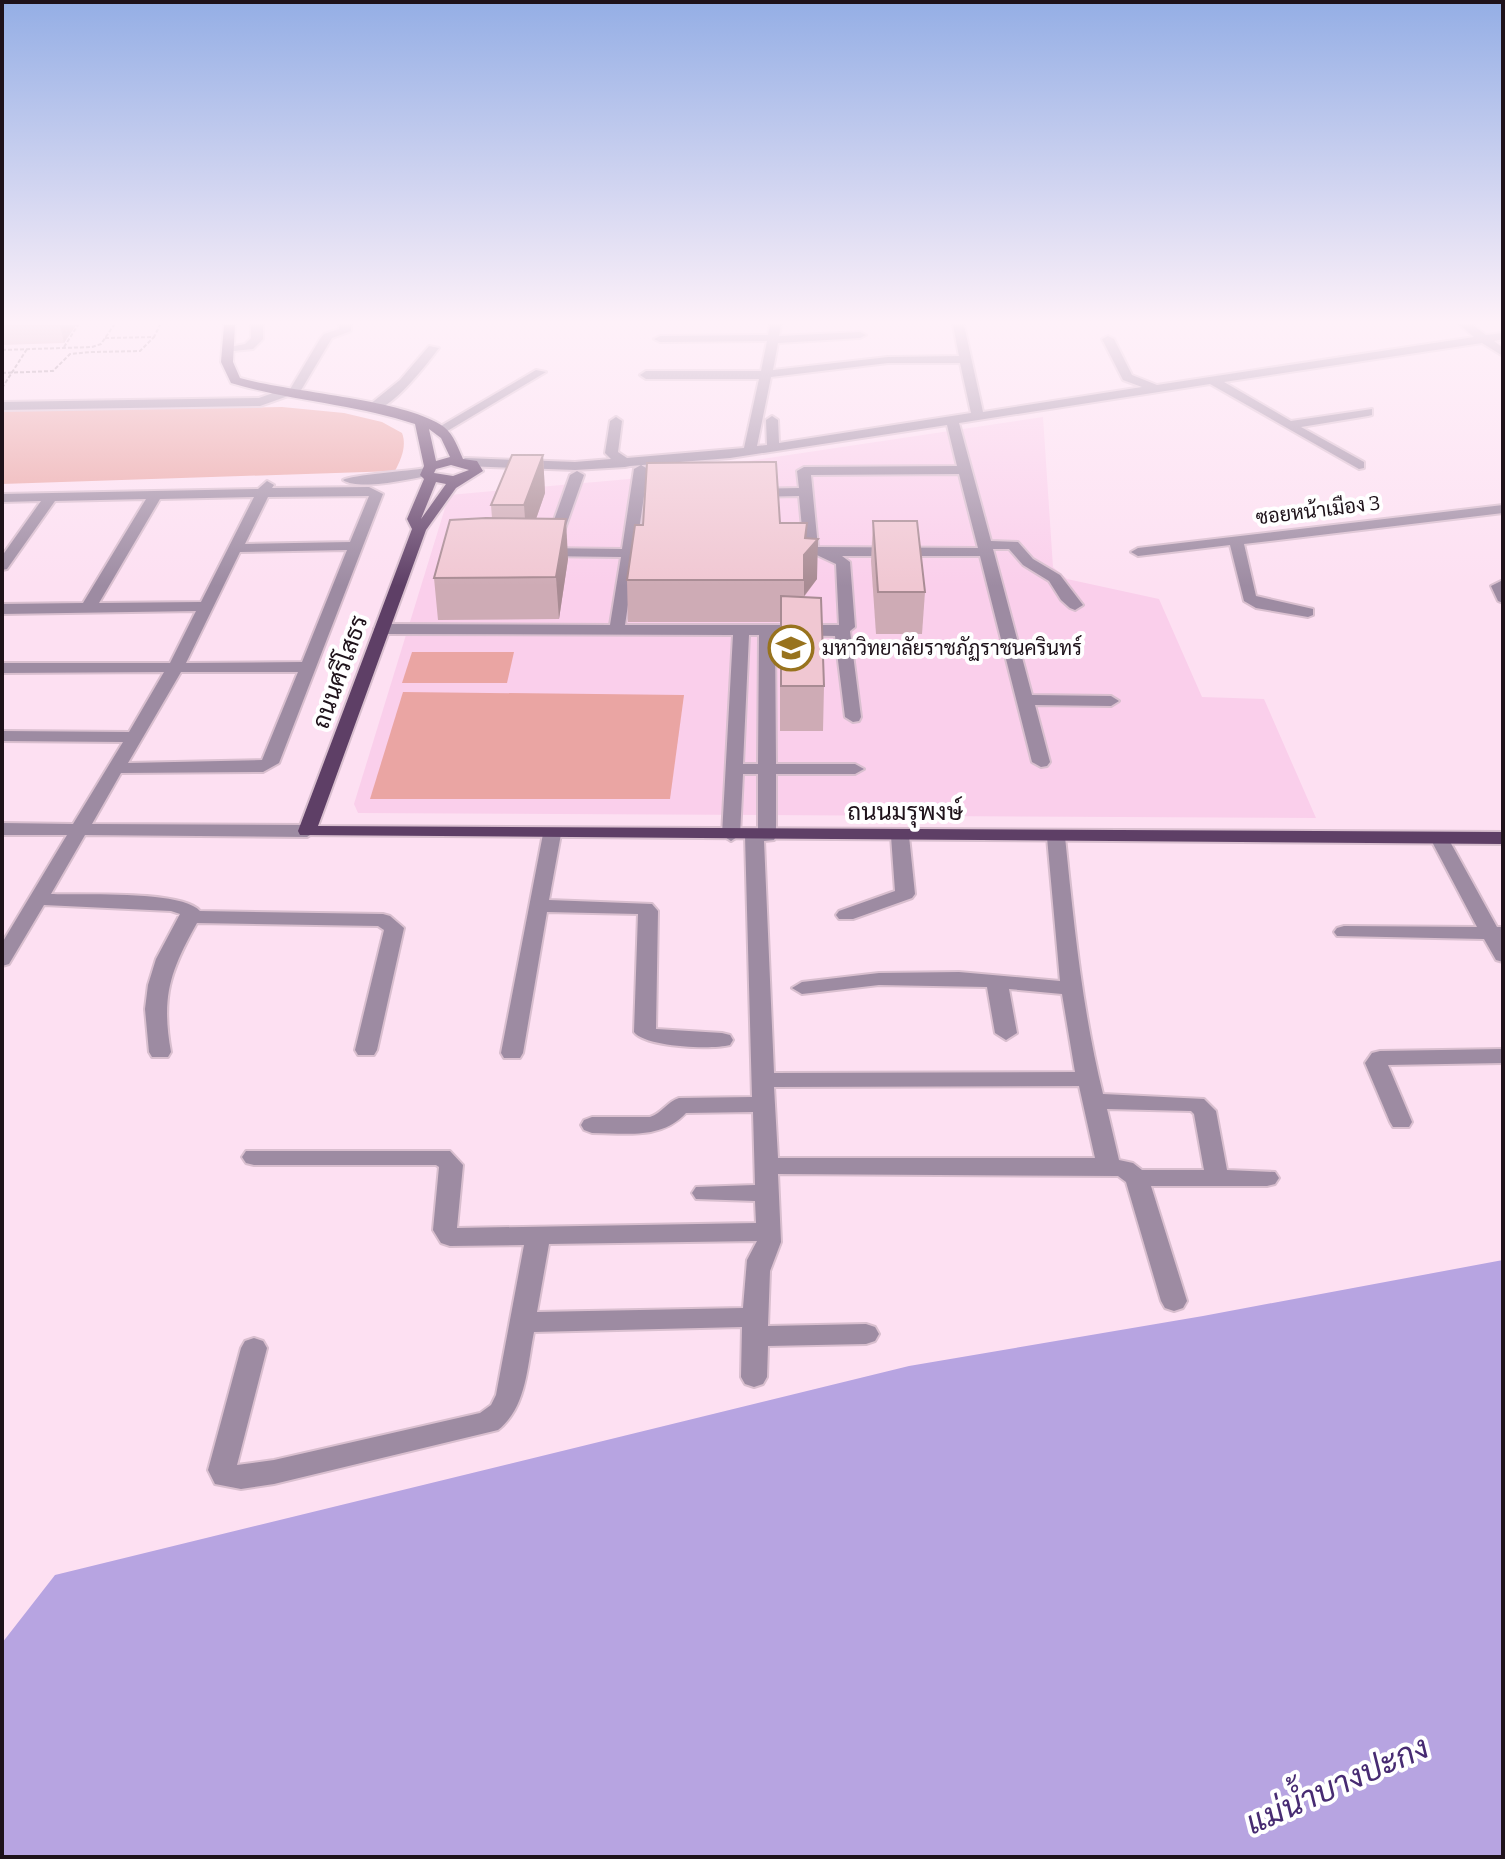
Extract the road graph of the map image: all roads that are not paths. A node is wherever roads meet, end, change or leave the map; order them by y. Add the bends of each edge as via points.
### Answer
1 (387, 412) edge
2 (471, 412) edge
3 (758, 412) edge
4 (977, 412) edge
5 (1006, 412) edge
6 (1266, 412) edge
7 (1368, 412) dead end
8 (978, 416) junction
9 (772, 420) dead end
10 (952, 420) junction
11 (421, 421) junction
12 (616, 421) dead end
13 (1289, 425) junction
14 (440, 430) junction
15 (773, 447) junction
16 (750, 451) junction
17 (730, 454) junction
18 (462, 462) junction
19 (625, 463) junction
20 (1359, 465) dead end
21 (641, 469) junction
22 (965, 470) junction
23 (429, 472) junction
24 (577, 475) junction
25 (462, 478) junction
26 (265, 488) junction
27 (2, 491) edge
28 (805, 492) junction
29 (742, 494) edge
30 (155, 495) junction
31 (51, 497) junction
32 (2, 498) edge
33 (1503, 509) edge
34 (419, 529) junction
35 (555, 537) edge
36 (1236, 540) junction
37 (358, 546) junction
38 (235, 548) junction
39 (986, 549) junction
40 (524, 552) edge
41 (814, 552) junction
42 (1138, 552) dead end
43 (629, 553) junction
44 (2, 566) edge
45 (1503, 584) edge
46 (1503, 598) edge
47 (1075, 605) dead end
48 (206, 606) junction
49 (88, 608) junction
50 (2, 609) edge
51 (1308, 612) dead end
52 (382, 629) junction
53 (617, 630) junction
54 (842, 630) junction
55 (741, 631) junction
56 (767, 631) junction
57 (310, 667) junction
58 (2, 668) edge
59 (175, 668) junction
60 (1025, 700) junction
61 (1111, 701) dead end
62 (853, 717) dead end
63 (2, 736) edge
64 (135, 737) junction
65 (1041, 762) dead end
66 (116, 768) junction
67 (734, 769) junction
68 (767, 769) junction
69 (855, 769) dead end
70 (2, 829) edge
71 (79, 830) junction
72 (307, 831) junction
73 (552, 834) junction
74 (751, 835) junction
75 (900, 836) junction
76 (1056, 837) junction
77 (1439, 838) junction
78 (1503, 838) edge
79 (37, 899) junction
80 (538, 906) junction
81 (846, 915) dead end
82 (190, 917) junction
83 (1344, 932) dead end
84 (1497, 933) edge
85 (1503, 956) edge
86 (2, 960) edge
87 (997, 982) junction
88 (802, 988) dead end
89 (1072, 988) junction
90 (1006, 1033) dead end
91 (722, 1040) dead end
92 (366, 1050) dead end
93 (160, 1052) dead end
94 (512, 1053) dead end
95 (1503, 1056) edge
96 (763, 1080) junction
97 (1089, 1090) junction
98 (764, 1104) junction
99 (1401, 1122) dead end
100 (592, 1125) dead end
101 (254, 1157) dead end
102 (766, 1166) junction
103 (1109, 1166) junction
104 (1137, 1178) junction
105 (1217, 1178) junction
106 (1267, 1178) dead end
107 (704, 1193) dead end
108 (767, 1193) junction
109 (768, 1232) junction
110 (538, 1237) junction
111 (1174, 1301) dead end
112 (522, 1322) junction
113 (756, 1326) junction
114 (866, 1334) dead end
115 (254, 1348) dead end
116 (754, 1377) dead end

1 - 11 main road
2 - 14 street
3 - 16 street
4 - 8 street
5 - 8 street
6 - 13 street
7 - 13 street
8 - 10 street
9 - 15 street
10 - 15 street
10 - 22 street
11 - 14 main road
11 - 23 main road
12 - 19 street via 611,453
13 - 20 street
14 - 18 main road
15 - 16 street
16 - 17 street
17 - 19 street
17 - 21 street
18 - 19 street
18 - 23 main road
18 - 25 main road via 476,467
21 - 24 street
21 - 43 street
22 - 28 street via 810,470 803,472
22 - 39 street
23 - 25 main road
23 - 26 street
23 - 34 main road, ถนนศรีโสธร via 414,519
24 - 25 street
24 - 35 street
25 - 34 main road, ถนนศรีโสธร via 448,488
26 - 27 street
26 - 30 street
26 - 37 street via 373,492 377,498
26 - 38 street
28 - 29 street
28 - 41 street
30 - 31 street
30 - 49 street
31 - 32 street
31 - 44 street
33 - 36 street, ซอยหน้าเมือง 3
34 - 52 main road, ถนนศรีโสธร
36 - 42 street, ซอยหน้าเมือง 3
36 - 51 street via 1249,598
37 - 38 street
37 - 57 street
38 - 48 street
39 - 41 street
39 - 47 street via 1013,545 1028,562 1055,578
39 - 60 street
40 - 43 street
41 - 54 street via 843,562 847,627
43 - 53 street
45 - 46 street via 1498,586
48 - 49 street
48 - 59 street
49 - 50 street
52 - 53 street
52 - 72 main road, ถนนศรีโสธร
53 - 55 street
54 - 56 street
54 - 62 street
55 - 56 street
55 - 67 street
56 - 68 street
57 - 59 street
57 - 66 street via 273,759 263,767
58 - 59 street
59 - 64 street
60 - 61 street
60 - 65 street
63 - 64 street
64 - 66 street
66 - 71 street
67 - 68 street
67 - 74 street
68 - 69 street
68 - 74 street
70 - 71 street
71 - 72 street
71 - 79 street
72 - 73 main road, ถนนมรุพงษ์
73 - 74 main road, ถนนมรุพงษ์
73 - 80 street
74 - 75 main road, ถนนมรุพงษ์
74 - 96 street
75 - 76 main road, ถนนมรุพงษ์
75 - 81 street via 905,894
76 - 77 main road, ถนนมรุพงษ์
76 - 89 street
77 - 78 main road, ถนนมรุพงษ์
77 - 84 street
79 - 82 street via 173,905 190,911
79 - 86 street
80 - 91 street via 645,908 645,1032
80 - 94 street
82 - 92 street via 391,923
82 - 93 street via 172,946 153,1000
83 - 84 street
84 - 85 street
87 - 88 street via 879,979
87 - 89 street
87 - 90 street
89 - 97 street
95 - 99 street via 1380,1058 1376,1063
96 - 97 street
96 - 98 street
97 - 103 street
97 - 105 street via 1196,1104 1205,1111
98 - 100 street via 679,1106 652,1125
98 - 102 street
101 - 110 street via 442,1157 451,1165 445,1230 450,1237
102 - 103 street
102 - 108 street
103 - 104 street
104 - 105 street
104 - 111 street
105 - 106 street
107 - 108 street
108 - 109 street
109 - 110 street
109 - 113 street via 757,1271
110 - 112 street
112 - 113 street
112 - 115 street via 509,1395 501,1412 488,1422 274,1472 225,1476 222,1470
113 - 114 street
113 - 116 street

